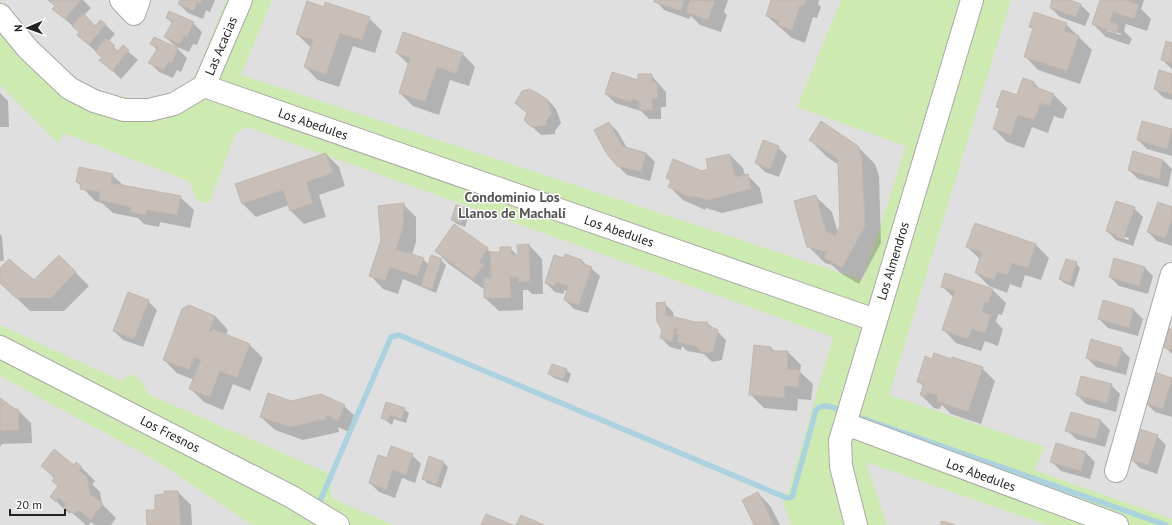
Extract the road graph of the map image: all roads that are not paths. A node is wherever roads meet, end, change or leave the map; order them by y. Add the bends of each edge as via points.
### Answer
1 (121, 0) edge
2 (139, 0) edge
3 (241, 0) edge
4 (972, 0) edge
5 (0, 15) edge
6 (204, 86) junction
7 (1172, 274) edge
8 (1166, 316) edge
9 (875, 320) junction
10 (0, 347) edge
11 (846, 424) junction
12 (1116, 471) dead end
13 (338, 525) edge
14 (856, 525) edge
15 (1117, 525) edge

1 - 2 street via 134,14
3 - 6 street, Las Acacias
4 - 9 street, Los Almendros
5 - 6 street, Las Acacias via 52,74 69,88 94,101 124,110 148,110 174,104
6 - 9 street, Los Abedules
7 - 8 street
8 - 12 street
9 - 11 street, Los Almendros
10 - 13 street, Los Fresnos via 292,497
11 - 14 street, Los Almendros via 840,441 840,466
11 - 15 street, Los Abedules

